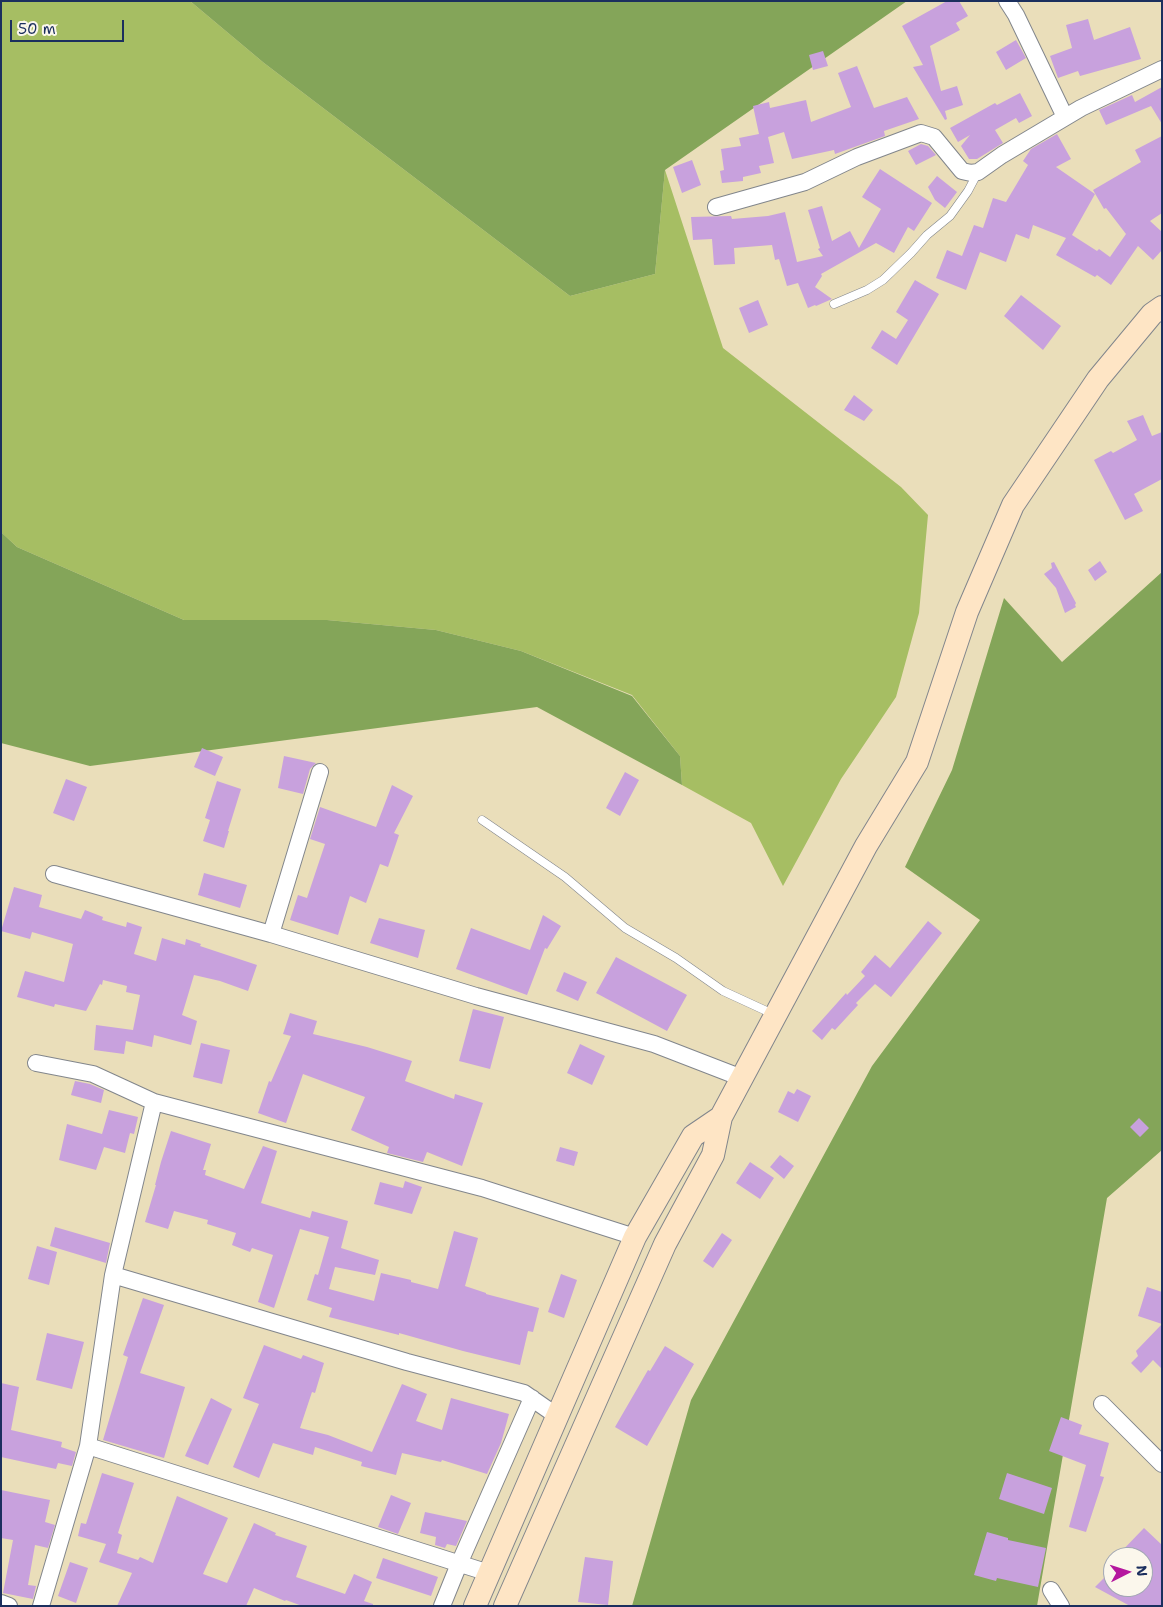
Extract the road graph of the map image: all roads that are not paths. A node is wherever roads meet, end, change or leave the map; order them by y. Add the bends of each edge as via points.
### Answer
1 (1007, 1) edge
2 (1162, 69) edge
3 (1065, 117) junction
4 (978, 172) junction
5 (716, 208) dead end
6 (834, 304) dead end
7 (1162, 307) edge
8 (320, 772) dead end
9 (482, 820) dead end
10 (54, 874) dead end
11 (271, 934) junction
12 (775, 1016) junction
13 (36, 1063) dead end
14 (742, 1078) junction
15 (154, 1102) junction
16 (721, 1117) junction
17 (636, 1236) junction
18 (112, 1276) junction
19 (532, 1398) junction
20 (1102, 1404) dead end
21 (557, 1416) junction
22 (88, 1446) junction
23 (1162, 1464) edge
24 (459, 1564) junction
25 (488, 1573) junction
26 (1051, 1590) dead end
27 (1, 1603) edge
28 (9, 1606) edge
29 (42, 1606) edge
30 (442, 1606) edge
31 (474, 1606) edge
32 (505, 1606) edge
33 (1061, 1606) edge

1 - 3 street
2 - 3 street
3 - 4 street
4 - 5 street via 962,171 934,137 921,133 805,182
4 - 6 lane via 950,216 927,234 883,280
7 - 12 street via 1152,314 1098,379 1012,505 967,612 918,762 866,846
8 - 11 street
9 - 12 lane via 564,877 625,928 723,991
10 - 11 street
11 - 14 street via 476,996 654,1044
12 - 14 street
13 - 15 street via 93,1074
14 - 16 street
15 - 17 street via 482,1188
15 - 18 street
16 - 17 street via 693,1136
16 - 32 street via 713,1155 665,1244
17 - 21 street
18 - 19 street via 524,1393
18 - 22 street
19 - 21 street
19 - 24 street
20 - 23 street
21 - 25 street
22 - 24 street
22 - 29 street
24 - 25 street
24 - 30 street
25 - 31 street
26 - 33 street
27 - 28 street

